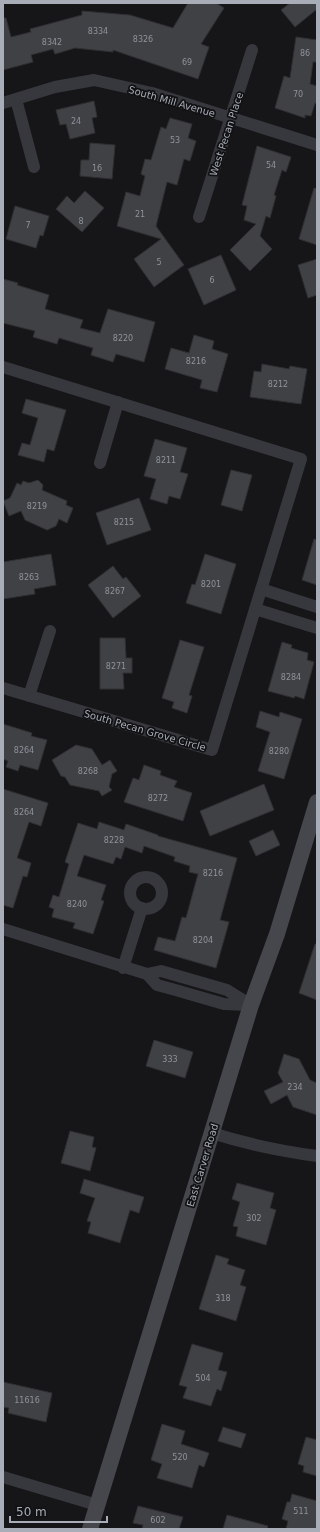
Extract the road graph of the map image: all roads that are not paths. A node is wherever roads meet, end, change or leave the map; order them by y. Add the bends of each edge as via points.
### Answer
1 (252, 50) dead end
2 (16, 99) junction
3 (3, 103) edge
4 (231, 118) junction
5 (317, 145) edge
6 (34, 167) dead end
7 (199, 217) dead end
8 (3, 366) edge
9 (118, 402) junction
10 (100, 463) dead end
11 (261, 589) junction
12 (317, 607) edge
13 (255, 609) junction
14 (314, 627) edge
15 (50, 631) dead end
16 (3, 688) edge
17 (29, 696) junction
18 (317, 802) edge
19 (142, 908) dead end
20 (3, 929) edge
21 (124, 968) junction
22 (251, 1005) junction
23 (212, 1133) junction
24 (317, 1156) edge
25 (3, 1477) edge
26 (97, 1506) junction
27 (90, 1529) edge

1 - 4 street, West Pecan Place
2 - 3 street, South Mill Avenue
2 - 4 street, South Mill Avenue via 55,87 94,80 152,93
2 - 6 street
4 - 5 street, South Mill Avenue
4 - 7 street, West Pecan Place
8 - 9 street, South Pecan Grove Circle
9 - 10 street
9 - 11 street, South Pecan Grove Circle via 301,459
11 - 12 street
11 - 13 street, South Pecan Grove Circle
12 - 14 street
13 - 14 street
13 - 17 street, South Pecan Grove Circle via 212,750
15 - 17 street
16 - 17 street, South Pecan Grove Circle
18 - 22 street, East Carver Road via 277,934
19 - 21 street
20 - 21 street
21 - 22 street via 147,974 161,971 226,990
22 - 23 street, East Carver Road
23 - 24 street via 286,1152
23 - 26 street, East Carver Road
25 - 26 street
26 - 27 street, East Carver Road

